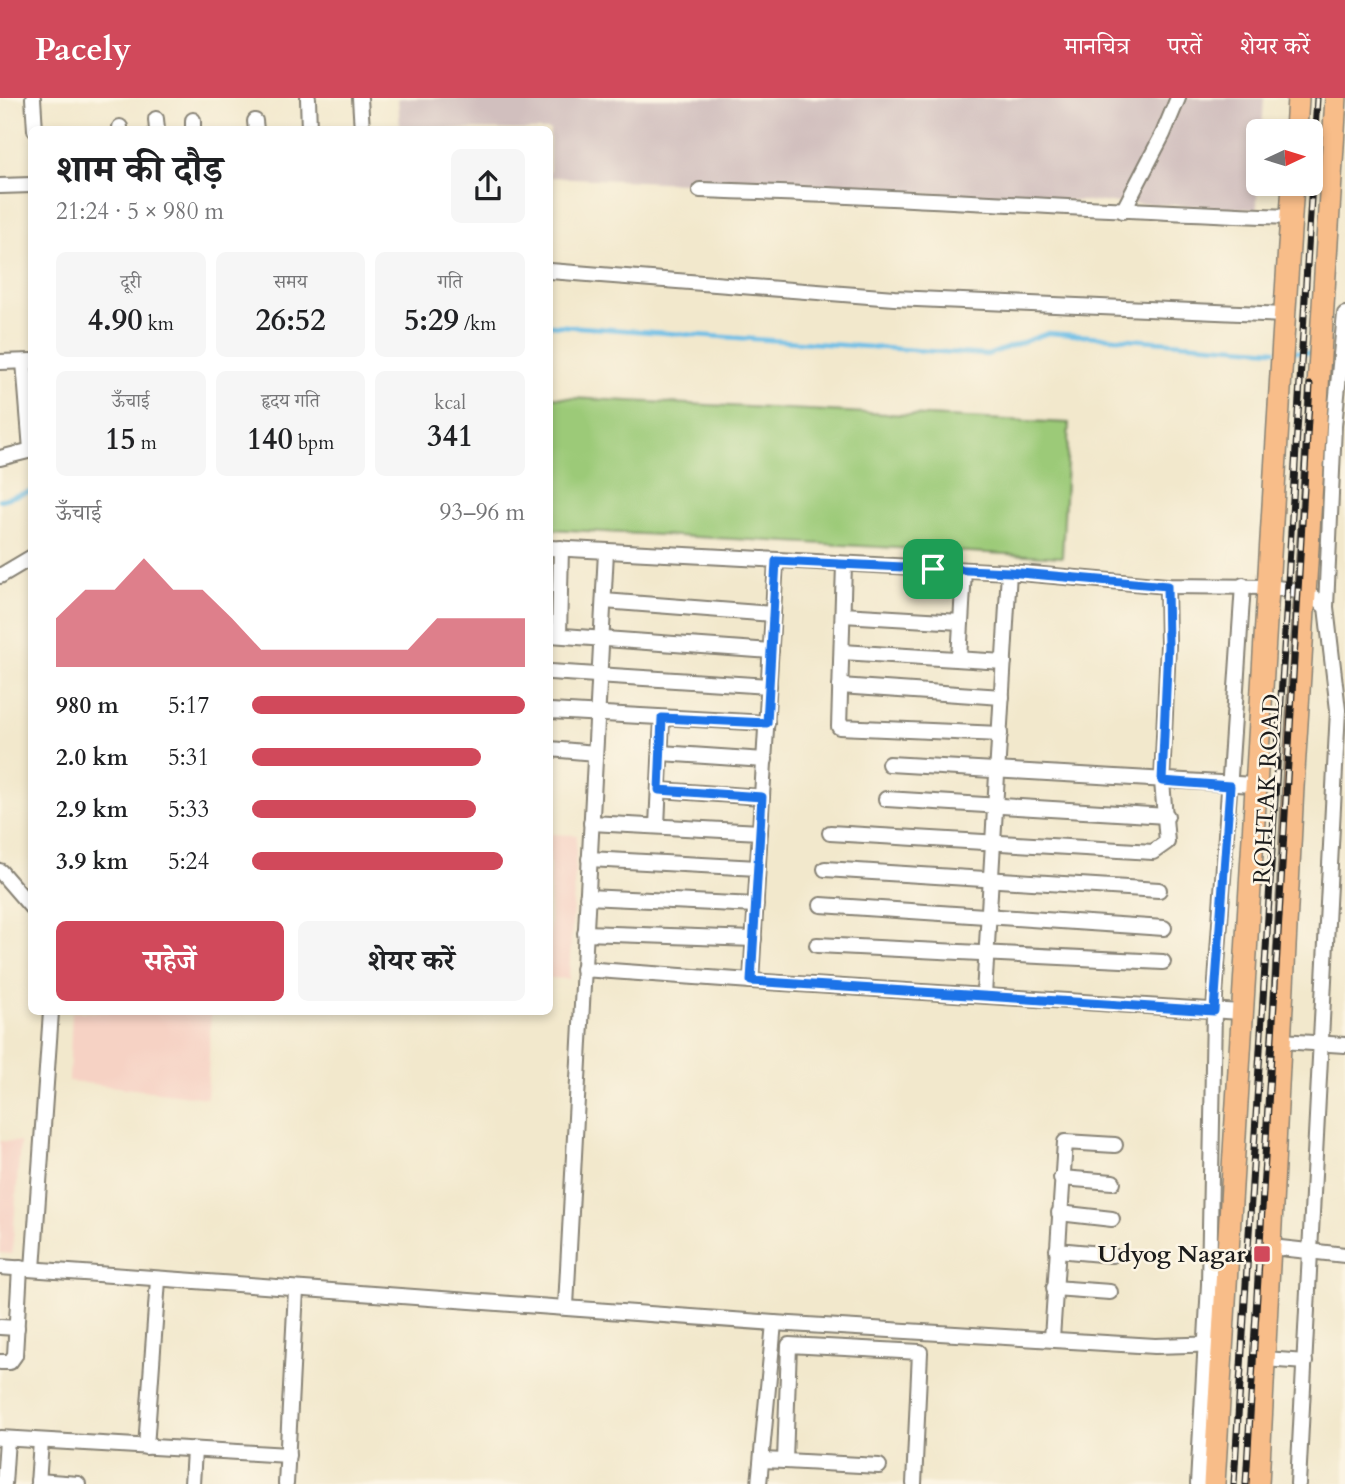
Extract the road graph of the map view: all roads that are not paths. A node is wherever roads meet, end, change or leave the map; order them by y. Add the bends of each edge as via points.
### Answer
1 (33, 98) edge
2 (308, 98) edge
3 (360, 98) edge
4 (1178, 98) edge
5 (1298, 98) edge
6 (1336, 98) edge
7 (1297, 119) edge
8 (35, 126) edge
9 (309, 126) edge
10 (362, 126) edge
11 (28, 185) edge
12 (0, 186) edge
13 (700, 190) dead end
14 (1292, 196) edge
15 (1123, 211) junction
16 (1291, 217) junction
17 (553, 271) edge
18 (1345, 314) edge
19 (1284, 321) junction
20 (28, 361) edge
21 (0, 362) edge
22 (28, 451) edge
23 (0, 458) edge
24 (1329, 498) edge
25 (555, 548) edge
26 (606, 552) junction
27 (28, 559) edge
28 (776, 561) junction
29 (844, 564) junction
30 (964, 570) junction
31 (1009, 572) junction
32 (0, 576) edge
33 (1243, 585) junction
34 (1167, 586) junction
35 (1269, 587) junction
36 (1306, 592) junction
37 (554, 600) edge
38 (604, 601) junction
39 (1325, 607) junction
40 (773, 614) junction
41 (843, 615) junction
42 (961, 622) junction
43 (554, 635) edge
44 (601, 638) junction
45 (771, 651) junction
46 (842, 652) junction
47 (959, 659) junction
48 (1004, 662) junction
49 (553, 672) edge
50 (599, 675) junction
51 (769, 686) junction
52 (841, 686) junction
53 (1002, 697) junction
54 (553, 711) edge
55 (597, 715) junction
56 (662, 718) junction
57 (767, 723) junction
58 (1000, 734) junction
59 (553, 749) edge
60 (595, 753) junction
61 (661, 753) junction
62 (765, 760) junction
63 (889, 764) dead end
64 (998, 769) junction
65 (1162, 781) junction
66 (1254, 785) junction
67 (1230, 786) junction
68 (659, 790) junction
69 (762, 797) junction
70 (886, 799) dead end
71 (995, 806) junction
72 (1167, 816) junction
73 (591, 823) junction
74 (657, 826) junction
75 (760, 832) junction
76 (831, 833) dead end
77 (993, 843) junction
78 (589, 859) junction
79 (758, 868) junction
80 (825, 869) dead end
81 (0, 871) edge
82 (991, 880) junction
83 (1159, 890) dead end
84 (587, 897) junction
85 (28, 903) edge
86 (756, 905) junction
87 (821, 905) dead end
88 (989, 917) junction
89 (1164, 928) dead end
90 (585, 933) junction
91 (754, 939) junction
92 (817, 945) dead end
93 (986, 953) junction
94 (1163, 962) dead end
95 (583, 969) junction
96 (751, 981) junction
97 (984, 995) junction
98 (1214, 1011) junction
99 (1241, 1012) junction
100 (51, 1015) edge
101 (1281, 1041) junction
102 (1323, 1044) junction
103 (1345, 1045) edge
104 (1115, 1145) dead end
105 (1061, 1178) junction
106 (1113, 1182) dead end
107 (1059, 1213) junction
108 (1112, 1219) dead end
109 (1270, 1247) junction
110 (1057, 1250) junction
111 (1311, 1251) junction
112 (1112, 1255) dead end
113 (1345, 1255) edge
114 (0, 1267) edge
115 (26, 1268) junction
116 (158, 1280) junction
117 (1055, 1288) junction
118 (296, 1290) junction
119 (1110, 1292) dead end
120 (566, 1307) junction
121 (774, 1323) junction
122 (0, 1327) edge
123 (17, 1328) junction
124 (1052, 1338) junction
125 (1214, 1345) junction
126 (1265, 1359) junction
127 (0, 1362) edge
128 (1305, 1362) junction
129 (4, 1438) edge
130 (41, 1441) junction
131 (146, 1447) junction
132 (194, 1450) junction
133 (288, 1455) junction
134 (762, 1460) junction
135 (785, 1461) junction
136 (879, 1466) dead end
137 (3, 1482) edge
138 (38, 1483) edge
139 (78, 1484) edge
140 (192, 1484) edge
141 (286, 1484) edge
142 (759, 1484) edge
143 (914, 1484) edge
144 (1198, 1484) edge
145 (1214, 1484) edge
146 (1258, 1484) edge
147 (1298, 1484) edge

1 - 8 street
2 - 9 street
3 - 10 street
4 - 15 street
5 - 7 highway
6 - 24 highway, ROHTAK ROAD via 1315,438
11 - 12 street
13 - 15 street via 874,195
14 - 16 highway, ROHTAK ROAD
15 - 16 street
16 - 19 highway, ROHTAK ROAD
17 - 19 street via 894,298
18 - 24 street
19 - 35 highway, ROHTAK ROAD
20 - 21 street
22 - 23 street
24 - 36 highway, ROHTAK ROAD
24 - 39 street
25 - 26 street
25 - 37 street
26 - 28 street
26 - 38 street
27 - 32 street
28 - 29 street
28 - 40 street
29 - 30 street
29 - 41 street
30 - 31 street
30 - 42 street
31 - 34 street
31 - 48 street
33 - 34 street
33 - 35 street
33 - 67 street
34 - 65 street
35 - 36 street
35 - 66 highway, ROHTAK ROAD
36 - 39 street
36 - 101 highway, ROHTAK ROAD
37 - 43 street
38 - 40 street
38 - 44 street
39 - 102 street via 1338,710
40 - 45 street
41 - 42 street
41 - 46 street
42 - 47 street
43 - 44 street
44 - 45 street
44 - 50 street
45 - 51 street
46 - 47 street
46 - 52 street
47 - 48 street
48 - 53 street
49 - 50 street
50 - 51 street
50 - 55 street
51 - 57 street
52 - 53 street
52 - 58 street via 839,727
53 - 58 street
54 - 55 street
55 - 56 street
55 - 60 street
56 - 57 street
56 - 61 street
57 - 62 street
58 - 64 street
59 - 60 street
60 - 73 street
61 - 62 street
61 - 68 street
62 - 69 street
63 - 64 street
64 - 65 street
64 - 71 street
65 - 67 street
65 - 72 street
66 - 67 street
66 - 99 highway, ROHTAK ROAD
67 - 98 street
68 - 69 street
68 - 74 street
69 - 75 street
70 - 71 street
71 - 72 street
71 - 77 street
72 - 77 street via 1167,842 1153,852
73 - 74 street
73 - 78 street
74 - 75 street
75 - 79 street
76 - 77 street
77 - 82 street
78 - 79 street
78 - 84 street
79 - 86 street
80 - 82 street
81 - 85 street
82 - 83 street
82 - 88 street
84 - 86 street
84 - 90 street
86 - 91 street
87 - 88 street
88 - 89 street
88 - 93 street
90 - 91 street
90 - 95 street
91 - 96 street
92 - 93 street
93 - 94 street
93 - 97 street
95 - 96 street
95 - 120 street
96 - 97 street
97 - 98 street
98 - 99 street
98 - 125 street
99 - 125 highway, ROHTAK ROAD
100 - 115 street
101 - 102 street
101 - 109 highway, ROHTAK ROAD
102 - 103 street
102 - 111 street
104 - 105 street via 1065,1142
105 - 106 street
105 - 107 street
107 - 108 street
107 - 110 street
109 - 111 street
109 - 126 highway, ROHTAK ROAD
110 - 112 street
110 - 117 street
111 - 113 street
111 - 128 street
114 - 115 street
115 - 116 street
115 - 123 street
116 - 118 street
116 - 131 street
117 - 119 street
117 - 124 street
118 - 120 street
118 - 133 street
120 - 121 street
121 - 124 street
121 - 134 street
122 - 123 street
123 - 127 street via 16,1355 10,1362
124 - 125 street via 1155,1346
125 - 144 street
125 - 145 highway, ROHTAK ROAD
126 - 128 street
126 - 146 highway, ROHTAK ROAD
128 - 147 street
129 - 130 street
129 - 137 street
130 - 131 street
130 - 138 street
131 - 132 street
132 - 133 street
132 - 140 street
133 - 141 street
134 - 135 street
134 - 142 street
135 - 136 street
135 - 143 street via 789,1345 920,1352
138 - 139 street

